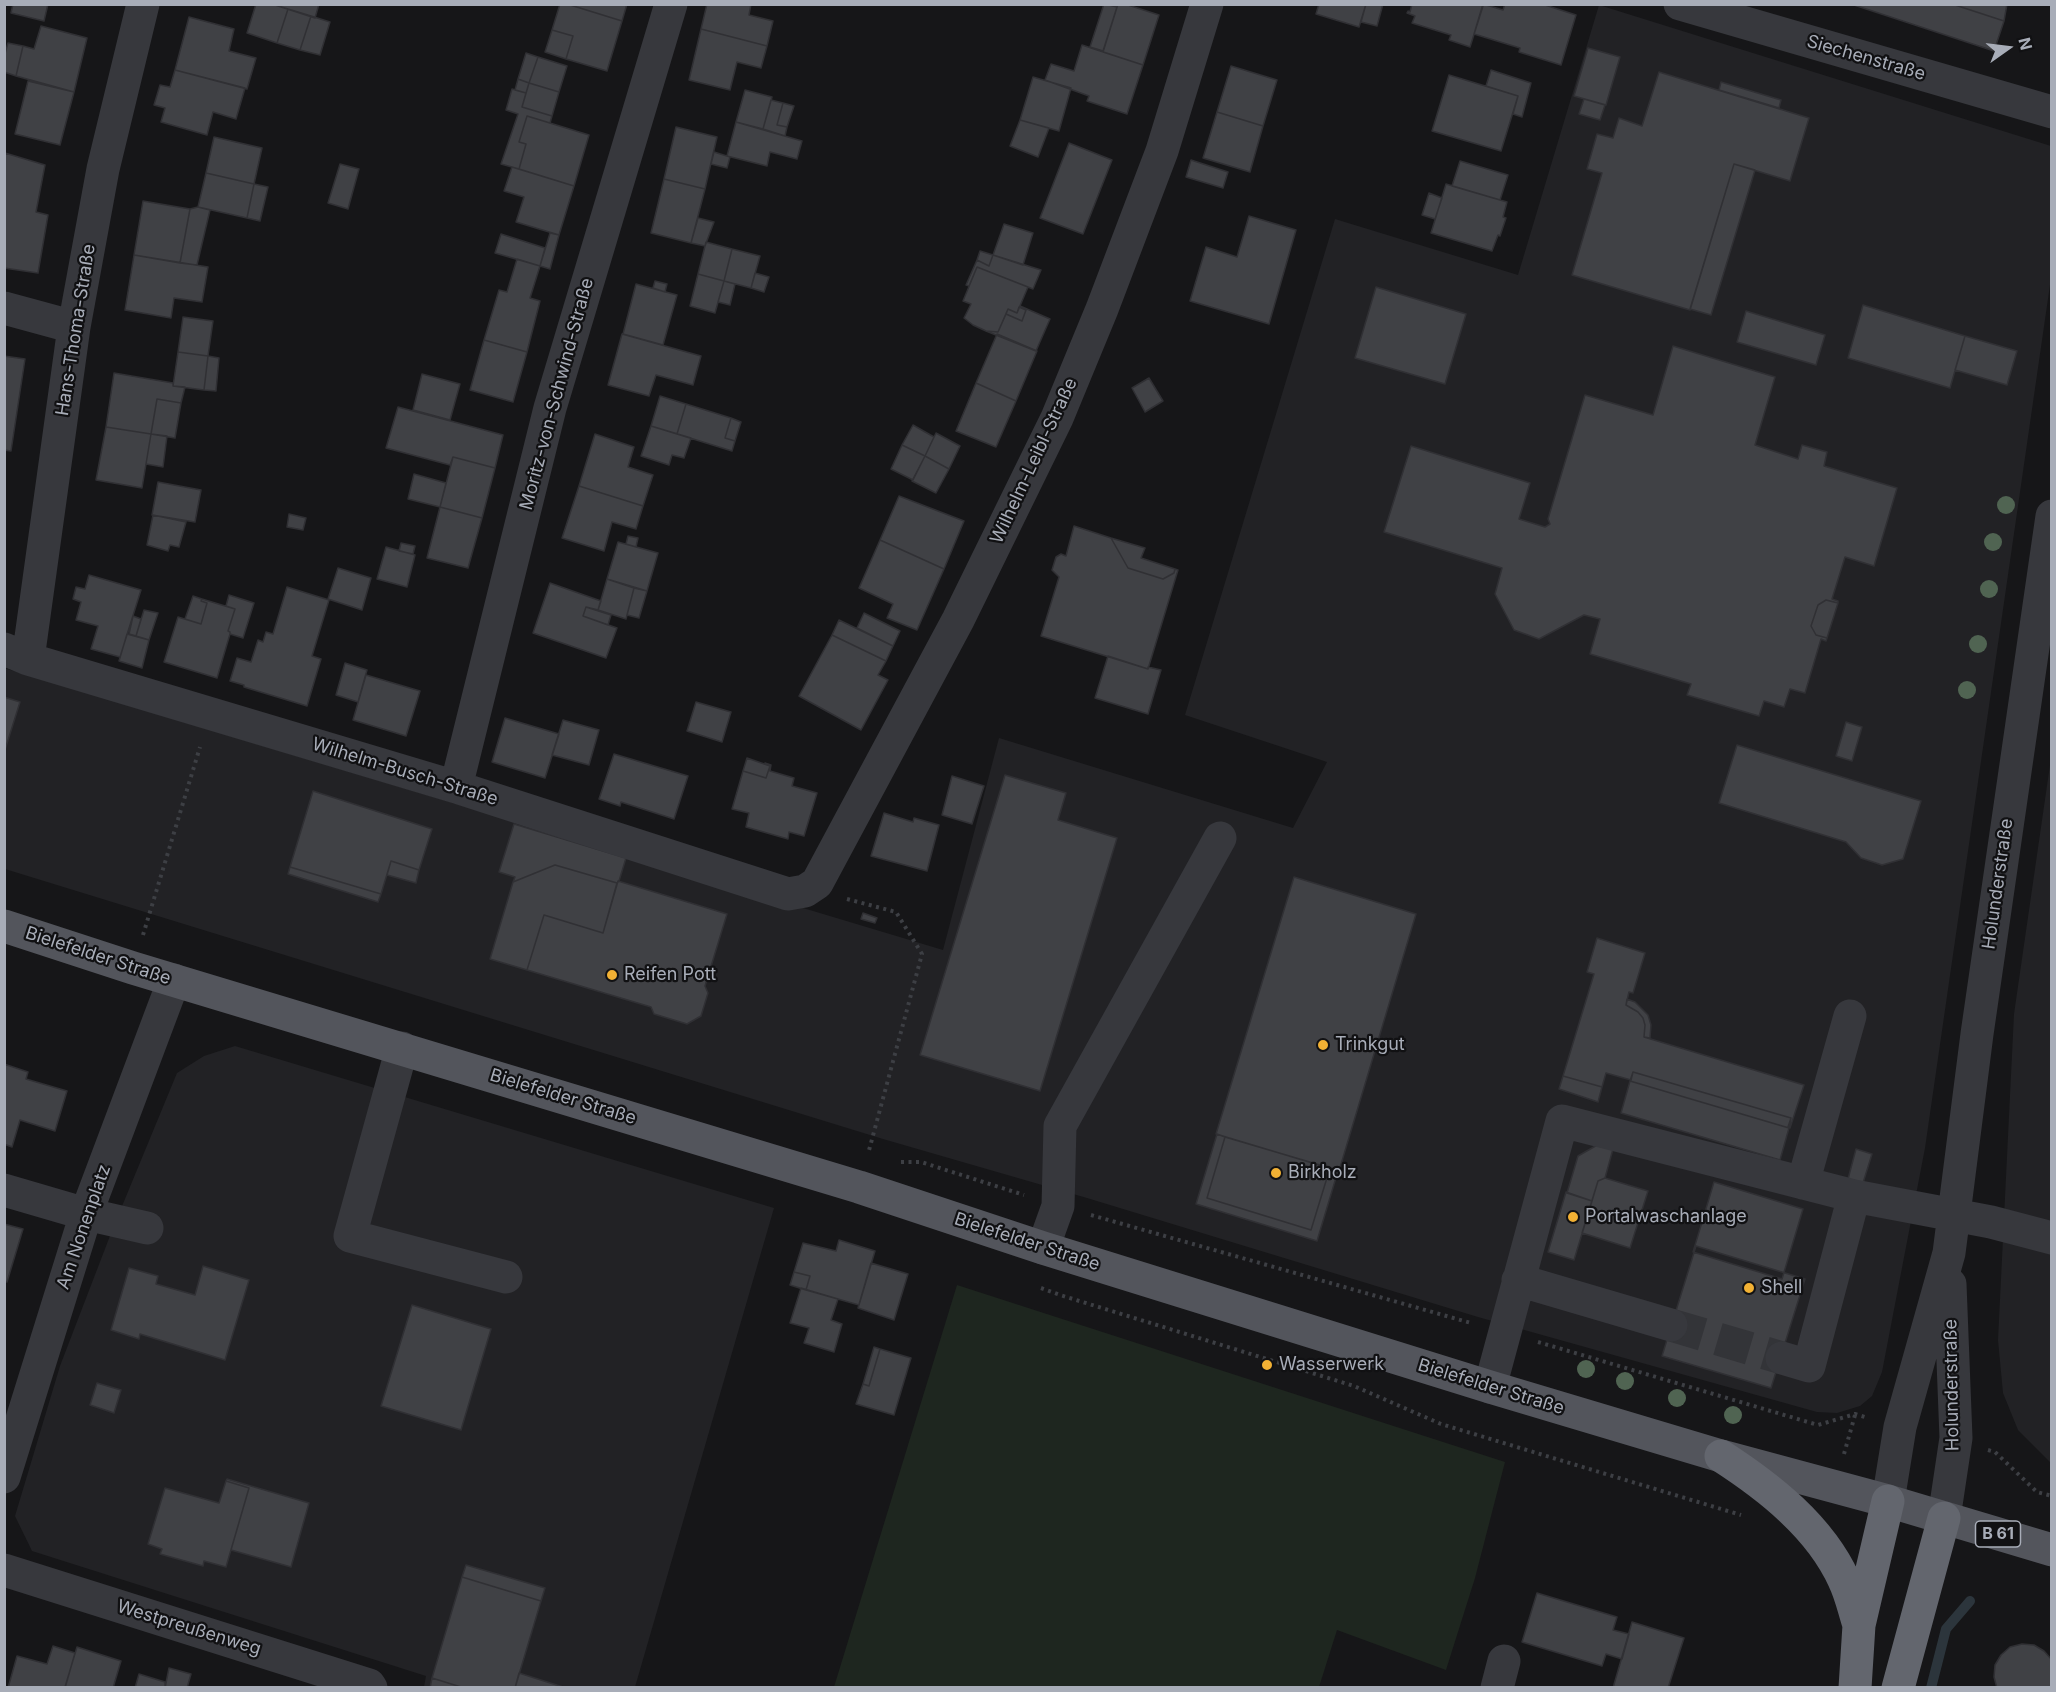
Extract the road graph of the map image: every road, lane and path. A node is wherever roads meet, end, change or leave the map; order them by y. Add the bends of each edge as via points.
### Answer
1 (143, 4) edge
2 (671, 4) edge
3 (1207, 4) edge
4 (1680, 4) edge
5 (2052, 112) edge
6 (4, 308) edge
7 (74, 327) junction
8 (2052, 516) edge
9 (2047, 587) edge
10 (16, 654) edge
11 (2042, 654) edge
12 (212, 715) junction
13 (456, 787) junction
14 (1221, 838) dead end
15 (811, 887) junction
16 (4, 926) edge
17 (133, 968) junction
18 (174, 980) junction
19 (1850, 1016) dead end
20 (402, 1048) junction
21 (866, 1161) dead end
22 (899, 1162) dead end
23 (1803, 1183) junction
24 (4, 1190) edge
25 (1854, 1196) junction
26 (1058, 1206) junction
27 (86, 1214) junction
28 (1954, 1215) junction
29 (147, 1228) dead end
30 (2052, 1239) edge
31 (1043, 1248) junction
32 (1949, 1253) junction
33 (506, 1277) dead end
34 (1518, 1280) junction
35 (1038, 1286) dead end
36 (1671, 1325) tunnel mouth
37 (1503, 1332) junction
38 (1782, 1358) tunnel mouth
39 (1490, 1388) junction
40 (1855, 1414) dead end
41 (1721, 1455) junction
42 (4, 1477) edge
43 (1888, 1501) junction
44 (1742, 1515) dead end
45 (1944, 1518) junction
46 (2052, 1550) edge
47 (4, 1570) edge
48 (1859, 1625) junction
49 (371, 1688) edge
50 (1855, 1688) edge
51 (1898, 1688) edge

1 - 7 street, Hans-Thoma-Straße via 103,169
2 - 13 street, Moritz-von-Schwind-Straße via 550,408
3 - 15 street, Wilhelm-Leibl-Straße via 1162,151 1057,418 958,620
4 - 5 street, Siechenstraße
6 - 7 street
7 - 10 street, Hans-Thoma-Straße
8 - 9 street, Holunderstraße
9 - 11 street, Holunderstraße
10 - 12 street, Wilhelm-Busch-Straße
11 - 28 street, Holunderstraße via 1977,1034
12 - 13 street, Wilhelm-Busch-Straße
12 - 17 path
13 - 15 street, Wilhelm-Busch-Straße via 788,894
14 - 26 street via 1060,1126
15 - 21 path via 896,912 922,954
16 - 17 main road, Bielefelder Straße
17 - 18 main road, Bielefelder Straße
18 - 20 main road, Bielefelder Straße
18 - 27 street, Am Nonenplatz
19 - 23 street
20 - 31 main road, Bielefelder Straße via 860,1187
20 - 33 street via 350,1236
22 - 26 path via 921,1162
23 - 25 street
23 - 34 street via 1562,1121
24 - 27 street
25 - 28 street
25 - 38 street via 1809,1366
26 - 31 street
26 - 37 path
27 - 29 street
27 - 42 street, Am Nonenplatz
28 - 30 street
28 - 32 street, Holunderstraße
31 - 39 main road, Bielefelder Straße
32 - 43 street, Holunderstraße via 1900,1427
32 - 45 street, Holunderstraße via 1956,1438
34 - 36 street
34 - 37 street
35 - 44 path via 1354,1386 1441,1424
37 - 39 street
37 - 40 path via 1818,1425
39 - 41 main road, Bielefelder Straße
41 - 43 main road, Bielefelder Straße
41 - 48 highway via 1782,1501 1818,1540 1845,1581
43 - 45 main road, Bielefelder Straße / B 61
43 - 48 highway
45 - 46 main road, Bielefelder Straße / B 61
45 - 51 highway
47 - 49 street, Westpreußenweg
48 - 50 highway

